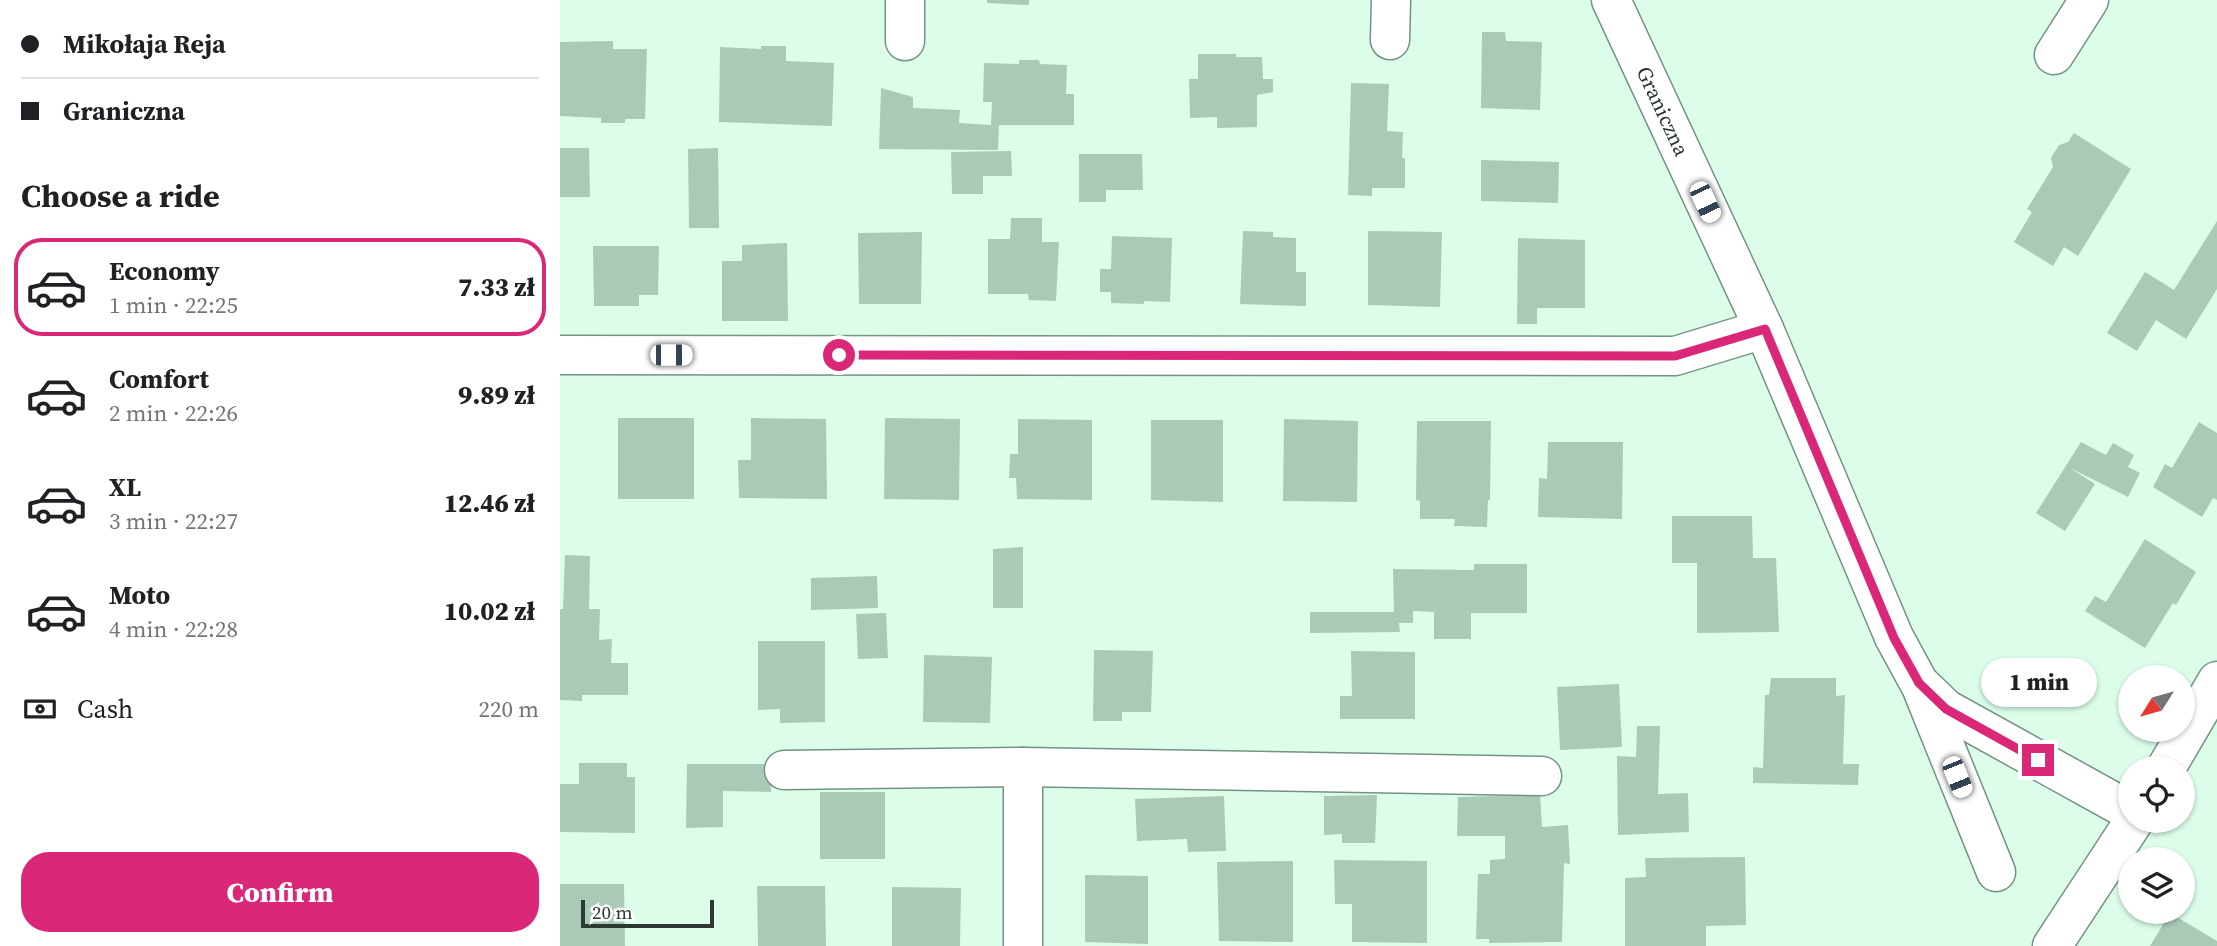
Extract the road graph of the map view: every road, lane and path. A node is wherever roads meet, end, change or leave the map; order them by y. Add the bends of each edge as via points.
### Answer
1 (905, 0) edge
2 (1391, 0) edge
3 (1611, 0) edge
4 (2089, 0) edge
5 (1390, 40) dead end
6 (905, 41) dead end
7 (2054, 55) dead end
8 (1765, 329) junction
9 (560, 355) edge
10 (2217, 681) edge
11 (1919, 683) junction
12 (2172, 756) edge
13 (1023, 767) junction
14 (784, 770) dead end
15 (1542, 776) dead end
16 (2118, 804) edge
17 (2126, 833) edge
18 (1996, 872) dead end
19 (1023, 946) edge
20 (2052, 946) edge

1 - 6 street
2 - 5 street
3 - 8 street, Graniczna
4 - 7 street
8 - 9 street via 1675,356
8 - 11 street, Graniczna via 1894,638
10 - 12 street
11 - 16 street, Graniczna via 1946,709
11 - 18 street, Graniczna
13 - 14 street
13 - 15 street
13 - 19 street
17 - 20 street

